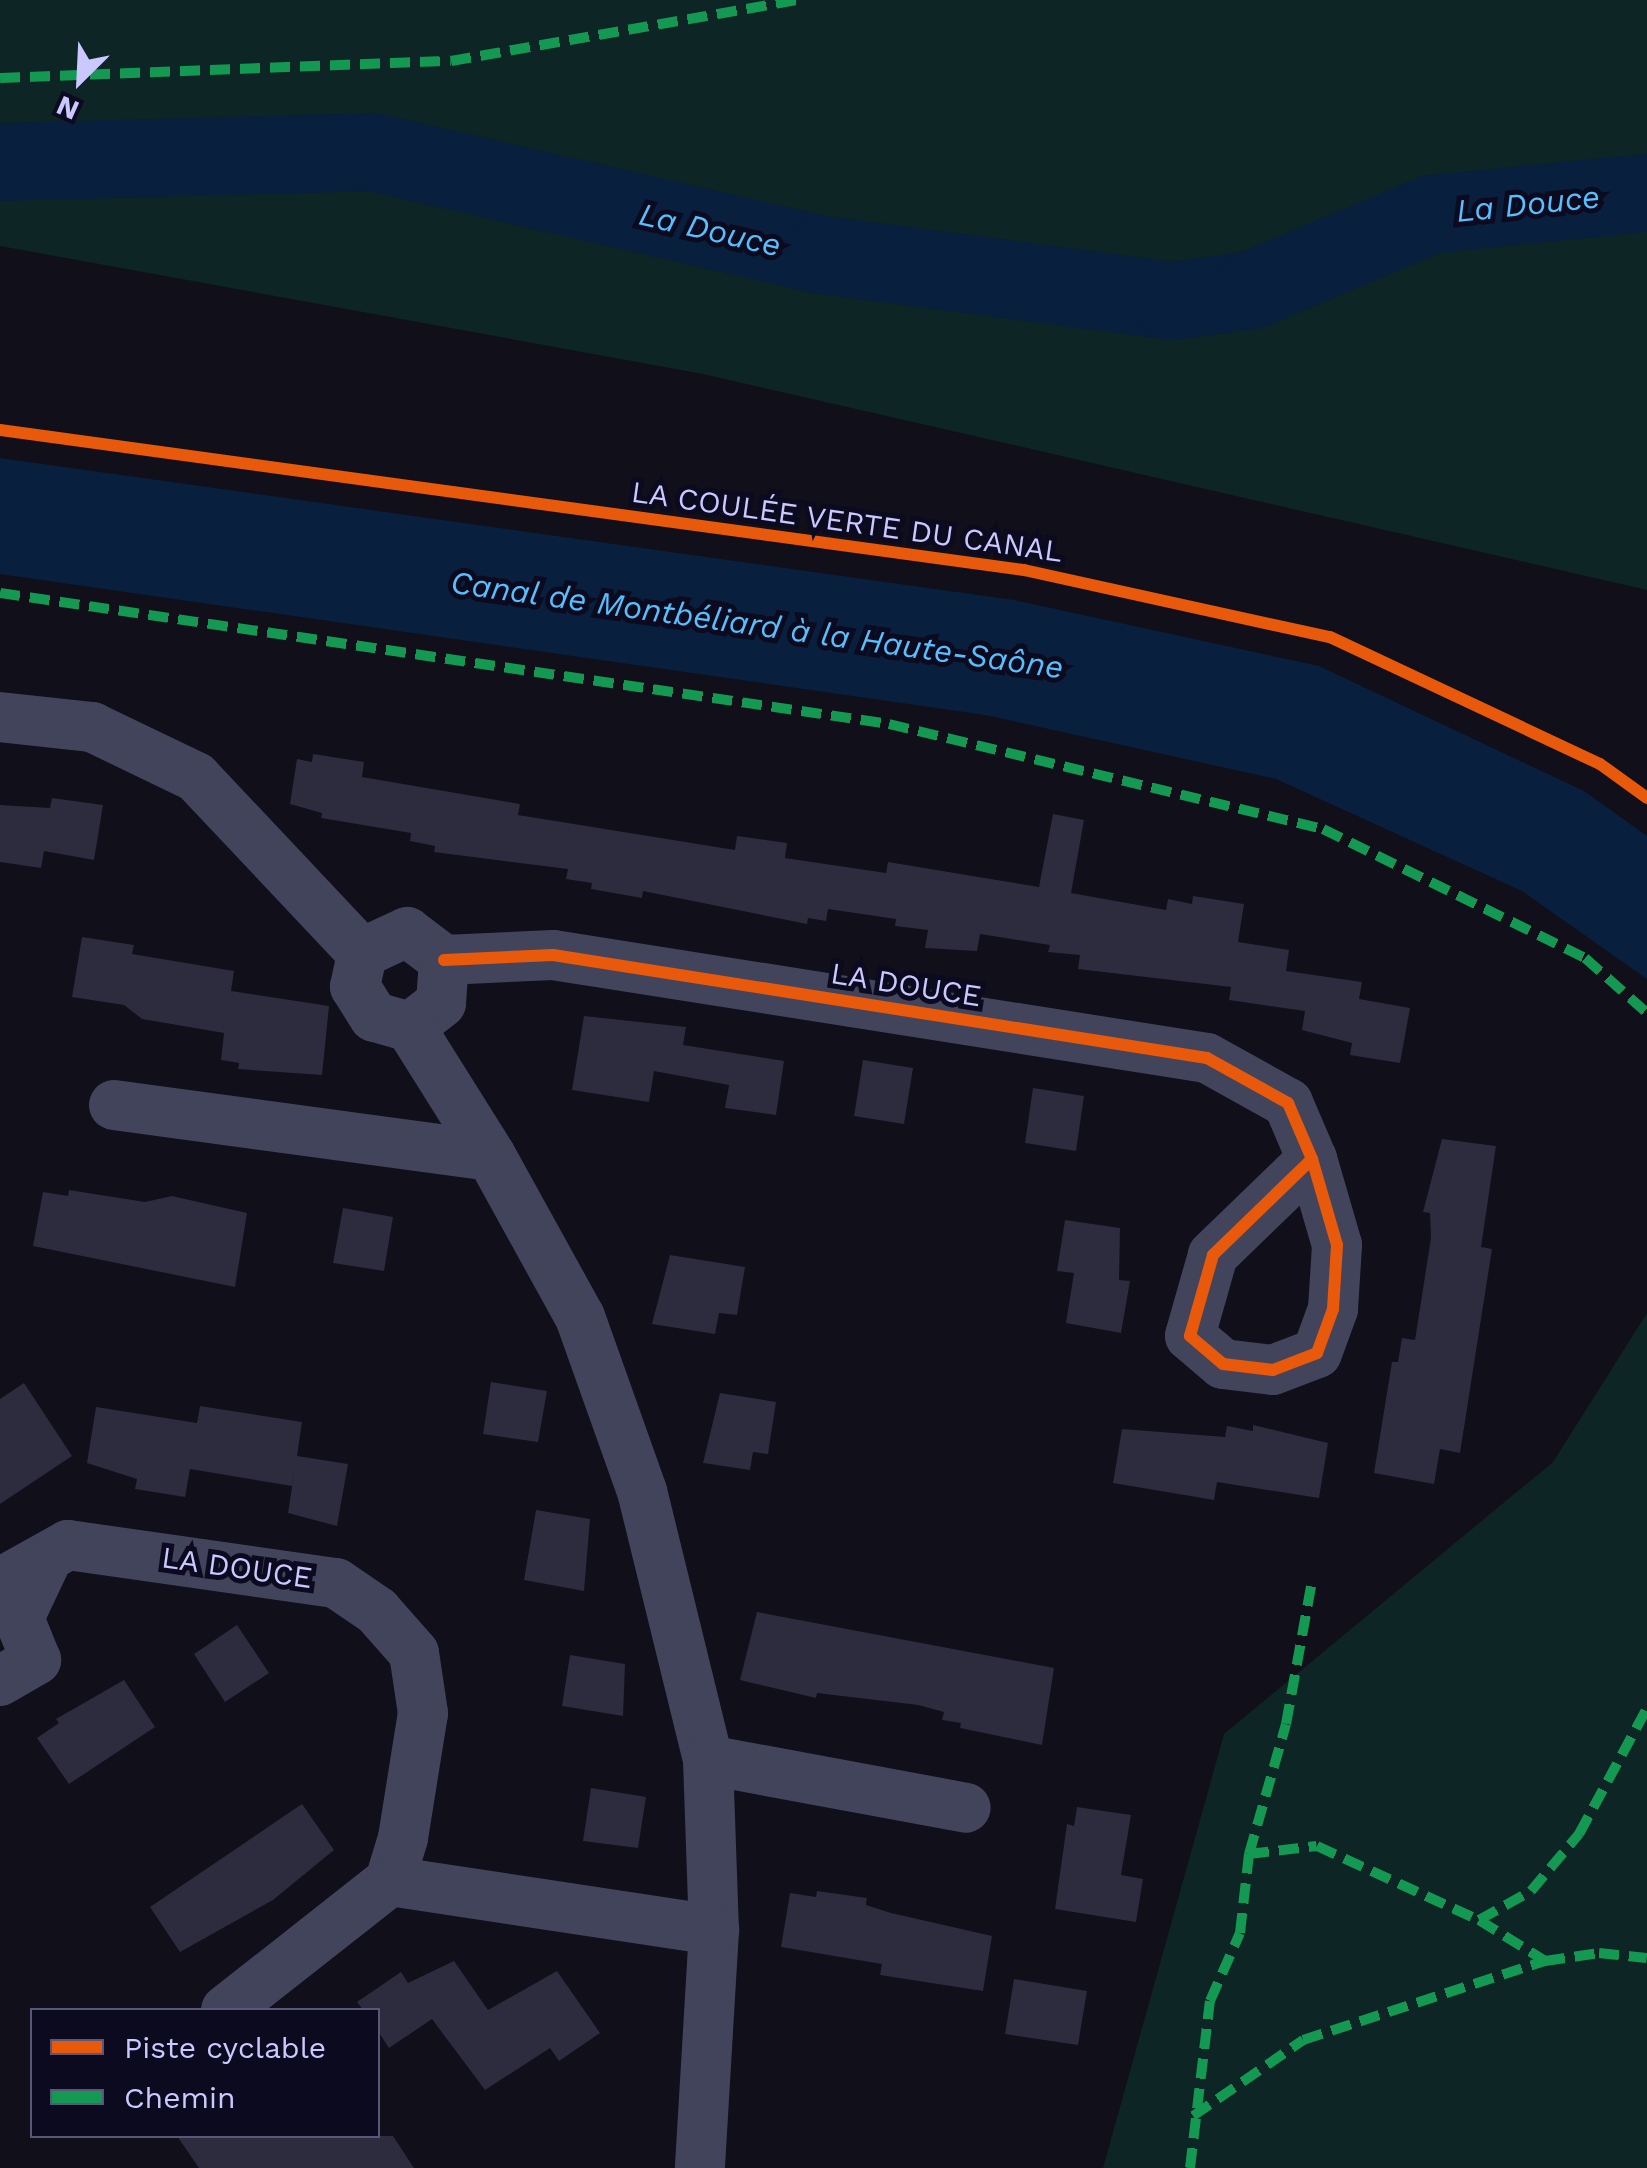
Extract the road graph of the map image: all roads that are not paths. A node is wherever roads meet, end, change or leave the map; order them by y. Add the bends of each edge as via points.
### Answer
1 (0, 717) edge
2 (362, 953) junction
3 (444, 960) junction
4 (410, 1027) junction
5 (114, 1105) dead end
6 (491, 1156) junction
7 (1312, 1159) dead end
8 (46, 1561) junction
9 (0, 1582) edge
10 (0, 1682) edge
11 (708, 1760) junction
12 (966, 1808) dead end
13 (390, 1881) junction
14 (714, 1930) junction
15 (305, 1951) junction
16 (229, 2008) edge
17 (283, 2008) edge
18 (700, 2168) edge

1 - 2 street via 92,728 196,777
2 - 3 street via 408,932
2 - 4 street via 355,987 374,1017
3 - 4 street via 442,1003
3 - 7 street, LA DOUCE via 553,955 1207,1058 1288,1103
4 - 6 street
5 - 6 street
6 - 11 street via 580,1317 642,1492
8 - 9 street, LA DOUCE
8 - 10 street via 19,1618 36,1660
8 - 13 street, LA DOUCE via 68,1544 336,1582 377,1611 414,1653 423,1713 404,1838
11 - 12 street
11 - 14 street
13 - 14 street
13 - 15 street
14 - 18 street
15 - 16 street
15 - 17 street

